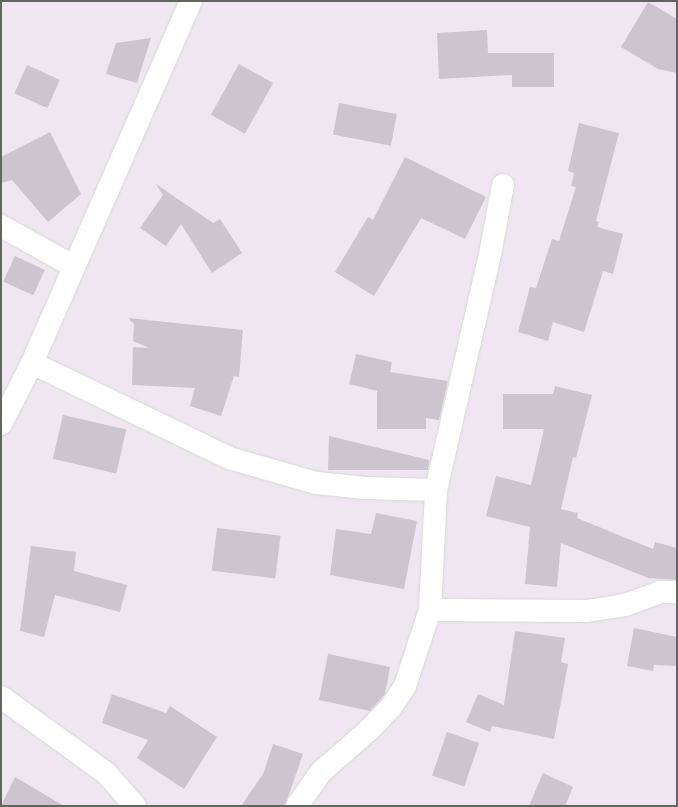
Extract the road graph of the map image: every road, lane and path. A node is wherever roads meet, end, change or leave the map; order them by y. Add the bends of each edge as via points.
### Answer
1 (191, 1) edge
2 (503, 185) dead end
3 (1, 226) edge
4 (73, 266) junction
5 (32, 363) junction
6 (1, 424) edge
7 (436, 490) junction
8 (677, 592) edge
9 (430, 610) junction
10 (1, 696) edge
11 (135, 806) edge
12 (297, 806) edge

1 - 4 street
2 - 7 street via 492,249
3 - 4 street
4 - 5 street
5 - 6 street
5 - 7 street via 229,458 316,483 366,488
7 - 9 street
8 - 9 street via 660,592 625,605 587,611
9 - 12 street via 405,686 391,707 321,772
10 - 11 street via 106,773

